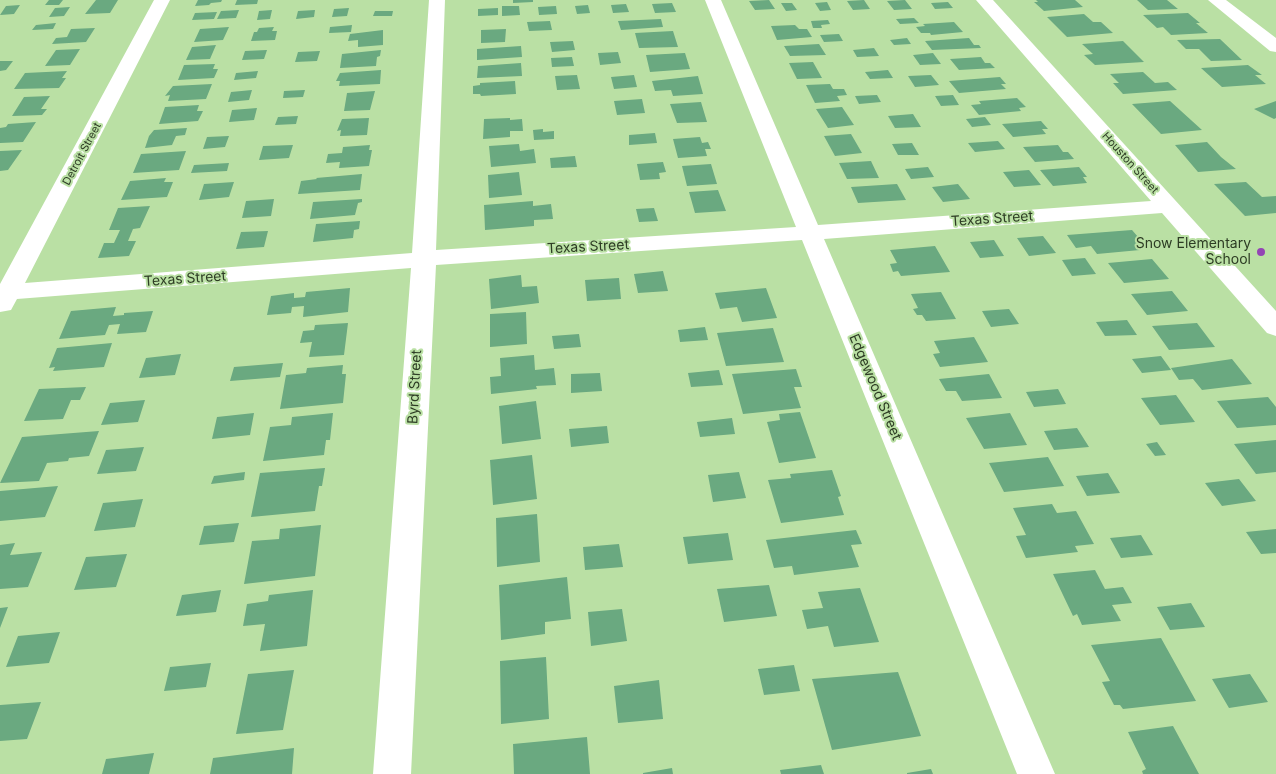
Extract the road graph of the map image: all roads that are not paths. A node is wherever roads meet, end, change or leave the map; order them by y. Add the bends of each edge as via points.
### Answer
1 (162, 0) edge
2 (437, 0) edge
3 (713, 0) edge
4 (984, 0) edge
5 (1216, 0) edge
6 (1276, 47) edge
7 (1169, 206) junction
8 (811, 233) junction
9 (424, 259) junction
10 (4, 300) edge
11 (1276, 326) edge
12 (392, 774) edge
13 (1036, 774) edge

1 - 10 street, Detroit Street
2 - 9 street, Byrd Street
3 - 8 street, Edgewood Street
4 - 7 street, Houston Street
5 - 6 street
7 - 8 street, Texas Street
7 - 11 street, Houston Street
8 - 9 street, Texas Street
8 - 13 street, Edgewood Street
9 - 10 street, Texas Street
9 - 12 street, Byrd Street

